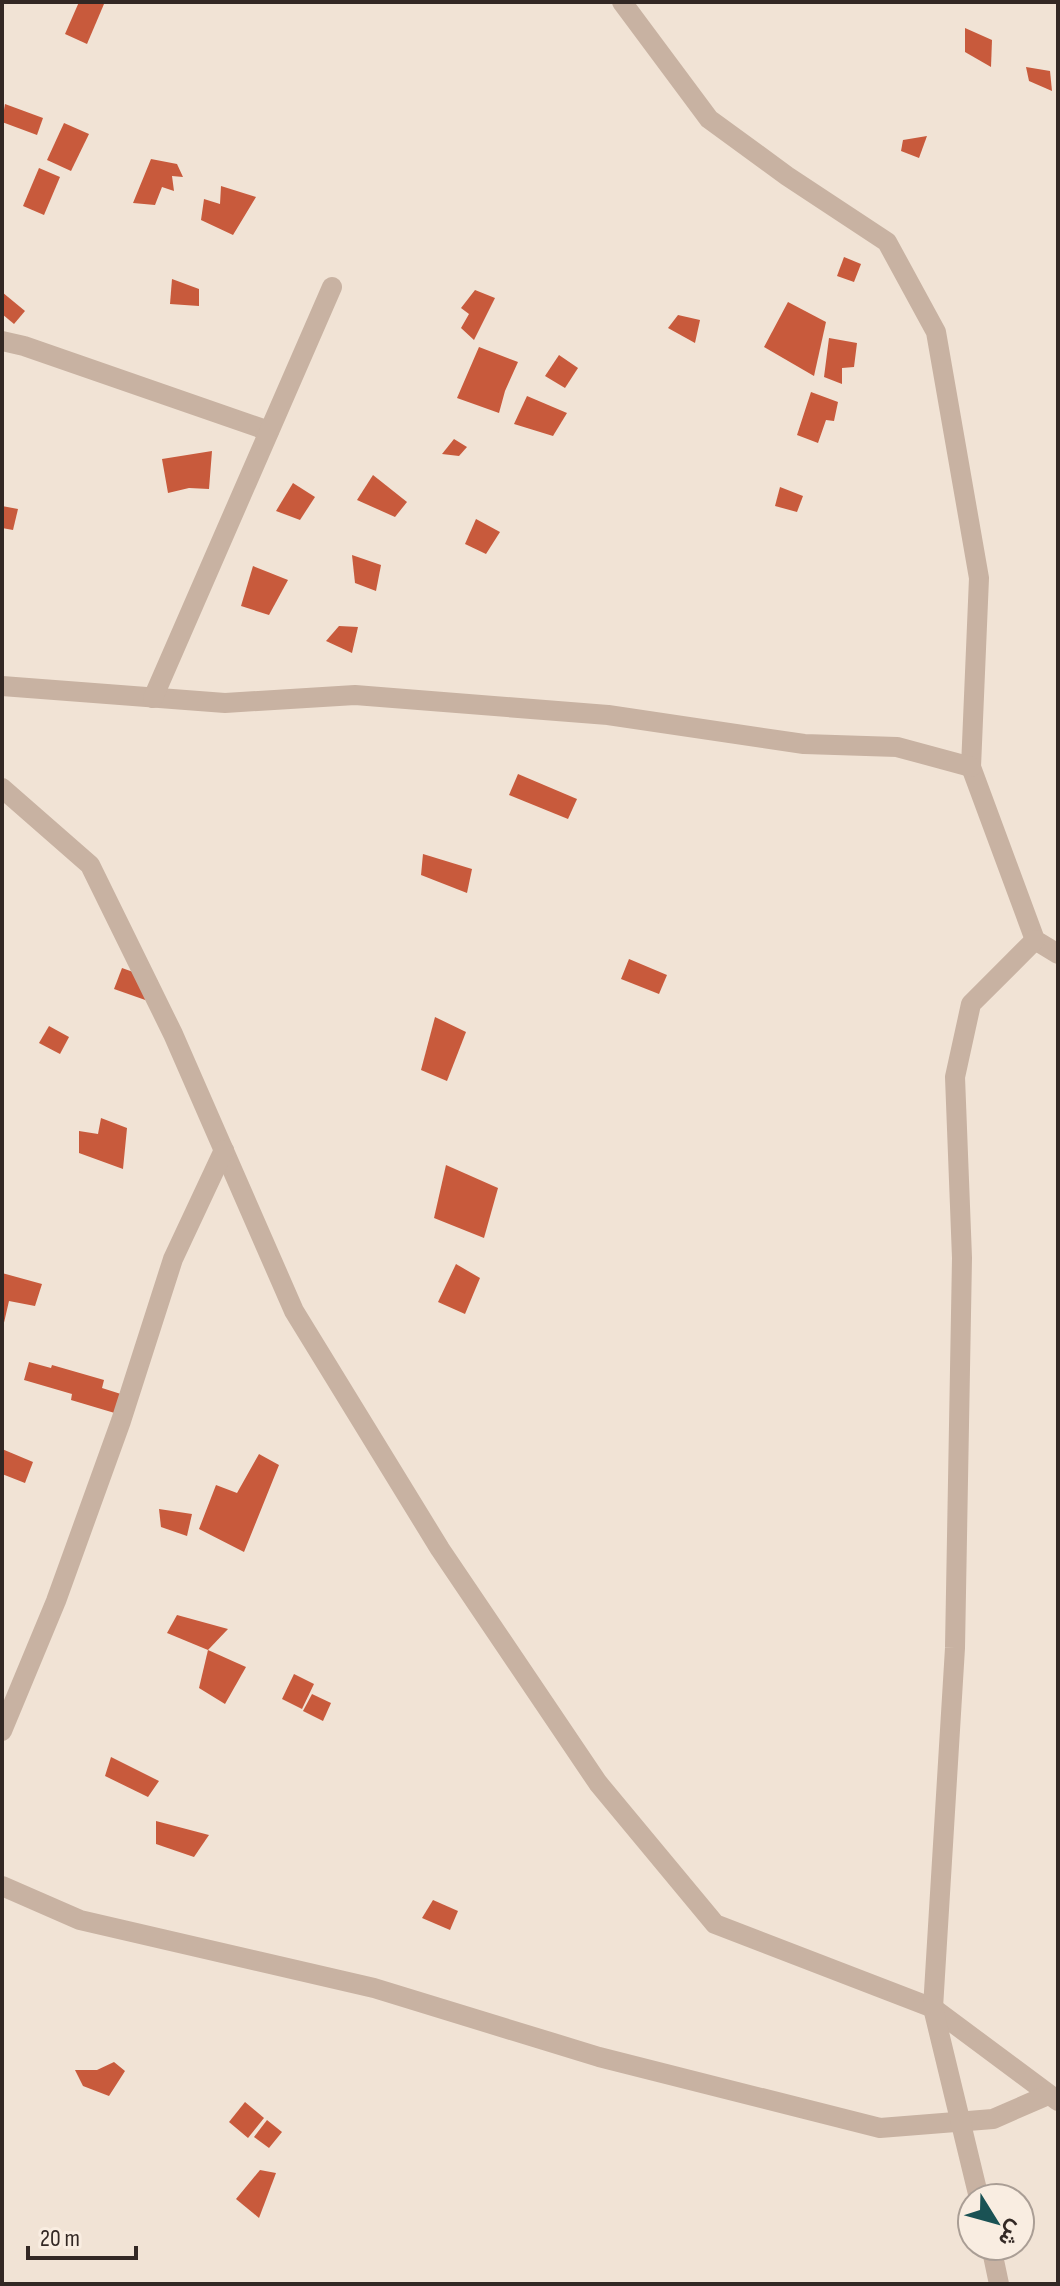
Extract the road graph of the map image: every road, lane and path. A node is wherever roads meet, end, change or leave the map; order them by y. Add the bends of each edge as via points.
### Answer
1 (622, 2) edge
2 (332, 287) dead end
3 (2, 341) edge
4 (269, 431) junction
5 (2, 686) edge
6 (153, 698) junction
7 (971, 767) junction
8 (2, 788) edge
9 (1035, 940) junction
10 (1058, 954) edge
11 (224, 1150) junction
12 (2, 1731) edge
13 (2, 1886) edge
14 (933, 2008) junction
15 (1053, 2098) edge
16 (962, 2122) junction
17 (975, 2182) edge
18 (994, 2262) edge
19 (999, 2284) edge

1 - 7 street via 709,119 887,242 936,332 979,578
2 - 4 street
3 - 4 street
4 - 6 street
5 - 6 street
6 - 7 street via 225,703 355,695 608,715 804,744 897,747
7 - 9 street
8 - 11 street via 90,865
9 - 10 street
9 - 14 street via 971,1004 955,1077 962,1258 955,1648
11 - 12 street via 173,1259 56,1601
11 - 14 street via 294,1311 440,1549 598,1783 715,1924
13 - 16 street via 80,1920 374,1988 599,2057 778,2103 880,2128
14 - 15 street
14 - 16 street
15 - 16 street via 993,2119
16 - 17 street
18 - 19 street

